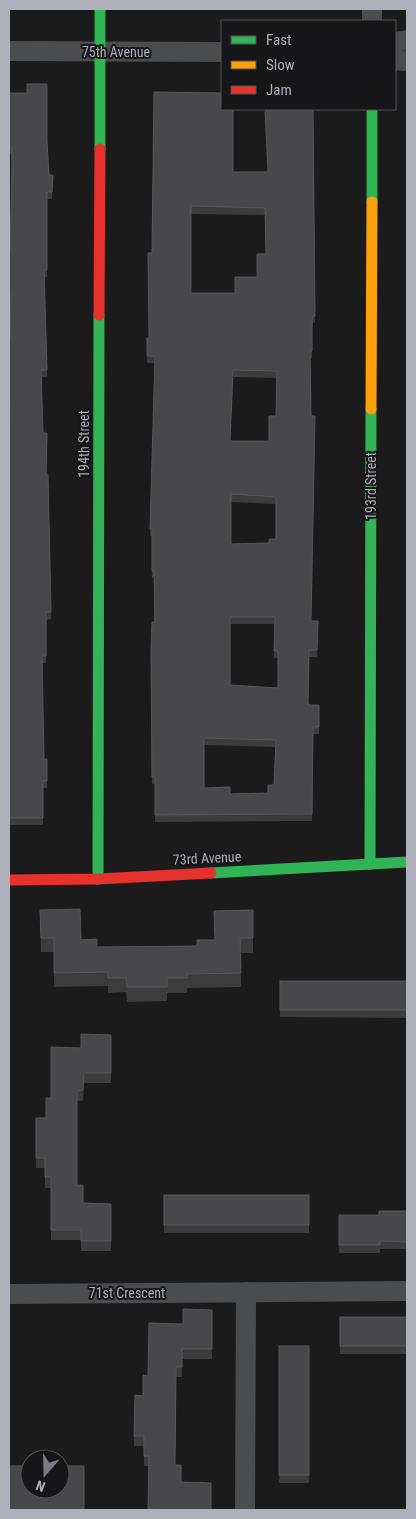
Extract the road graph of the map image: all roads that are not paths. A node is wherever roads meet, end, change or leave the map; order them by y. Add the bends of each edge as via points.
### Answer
1 (100, 9) edge
2 (9, 51) edge
3 (101, 51) junction
4 (221, 52) edge
5 (372, 110) edge
6 (407, 862) edge
7 (370, 864) junction
8 (98, 879) junction
9 (9, 880) edge
10 (407, 1291) edge
11 (246, 1292) junction
12 (9, 1294) edge
13 (245, 1510) edge

1 - 3 street, 194th Street
2 - 3 street, 75th Avenue
3 - 4 street, 75th Avenue
3 - 8 street, 194th Street
5 - 7 street, 193rd Street
6 - 7 street, 73rd Avenue
7 - 8 street, 73rd Avenue
8 - 9 street, 73rd Avenue
10 - 11 street, 71st Crescent
11 - 12 street, 71st Crescent
11 - 13 street

